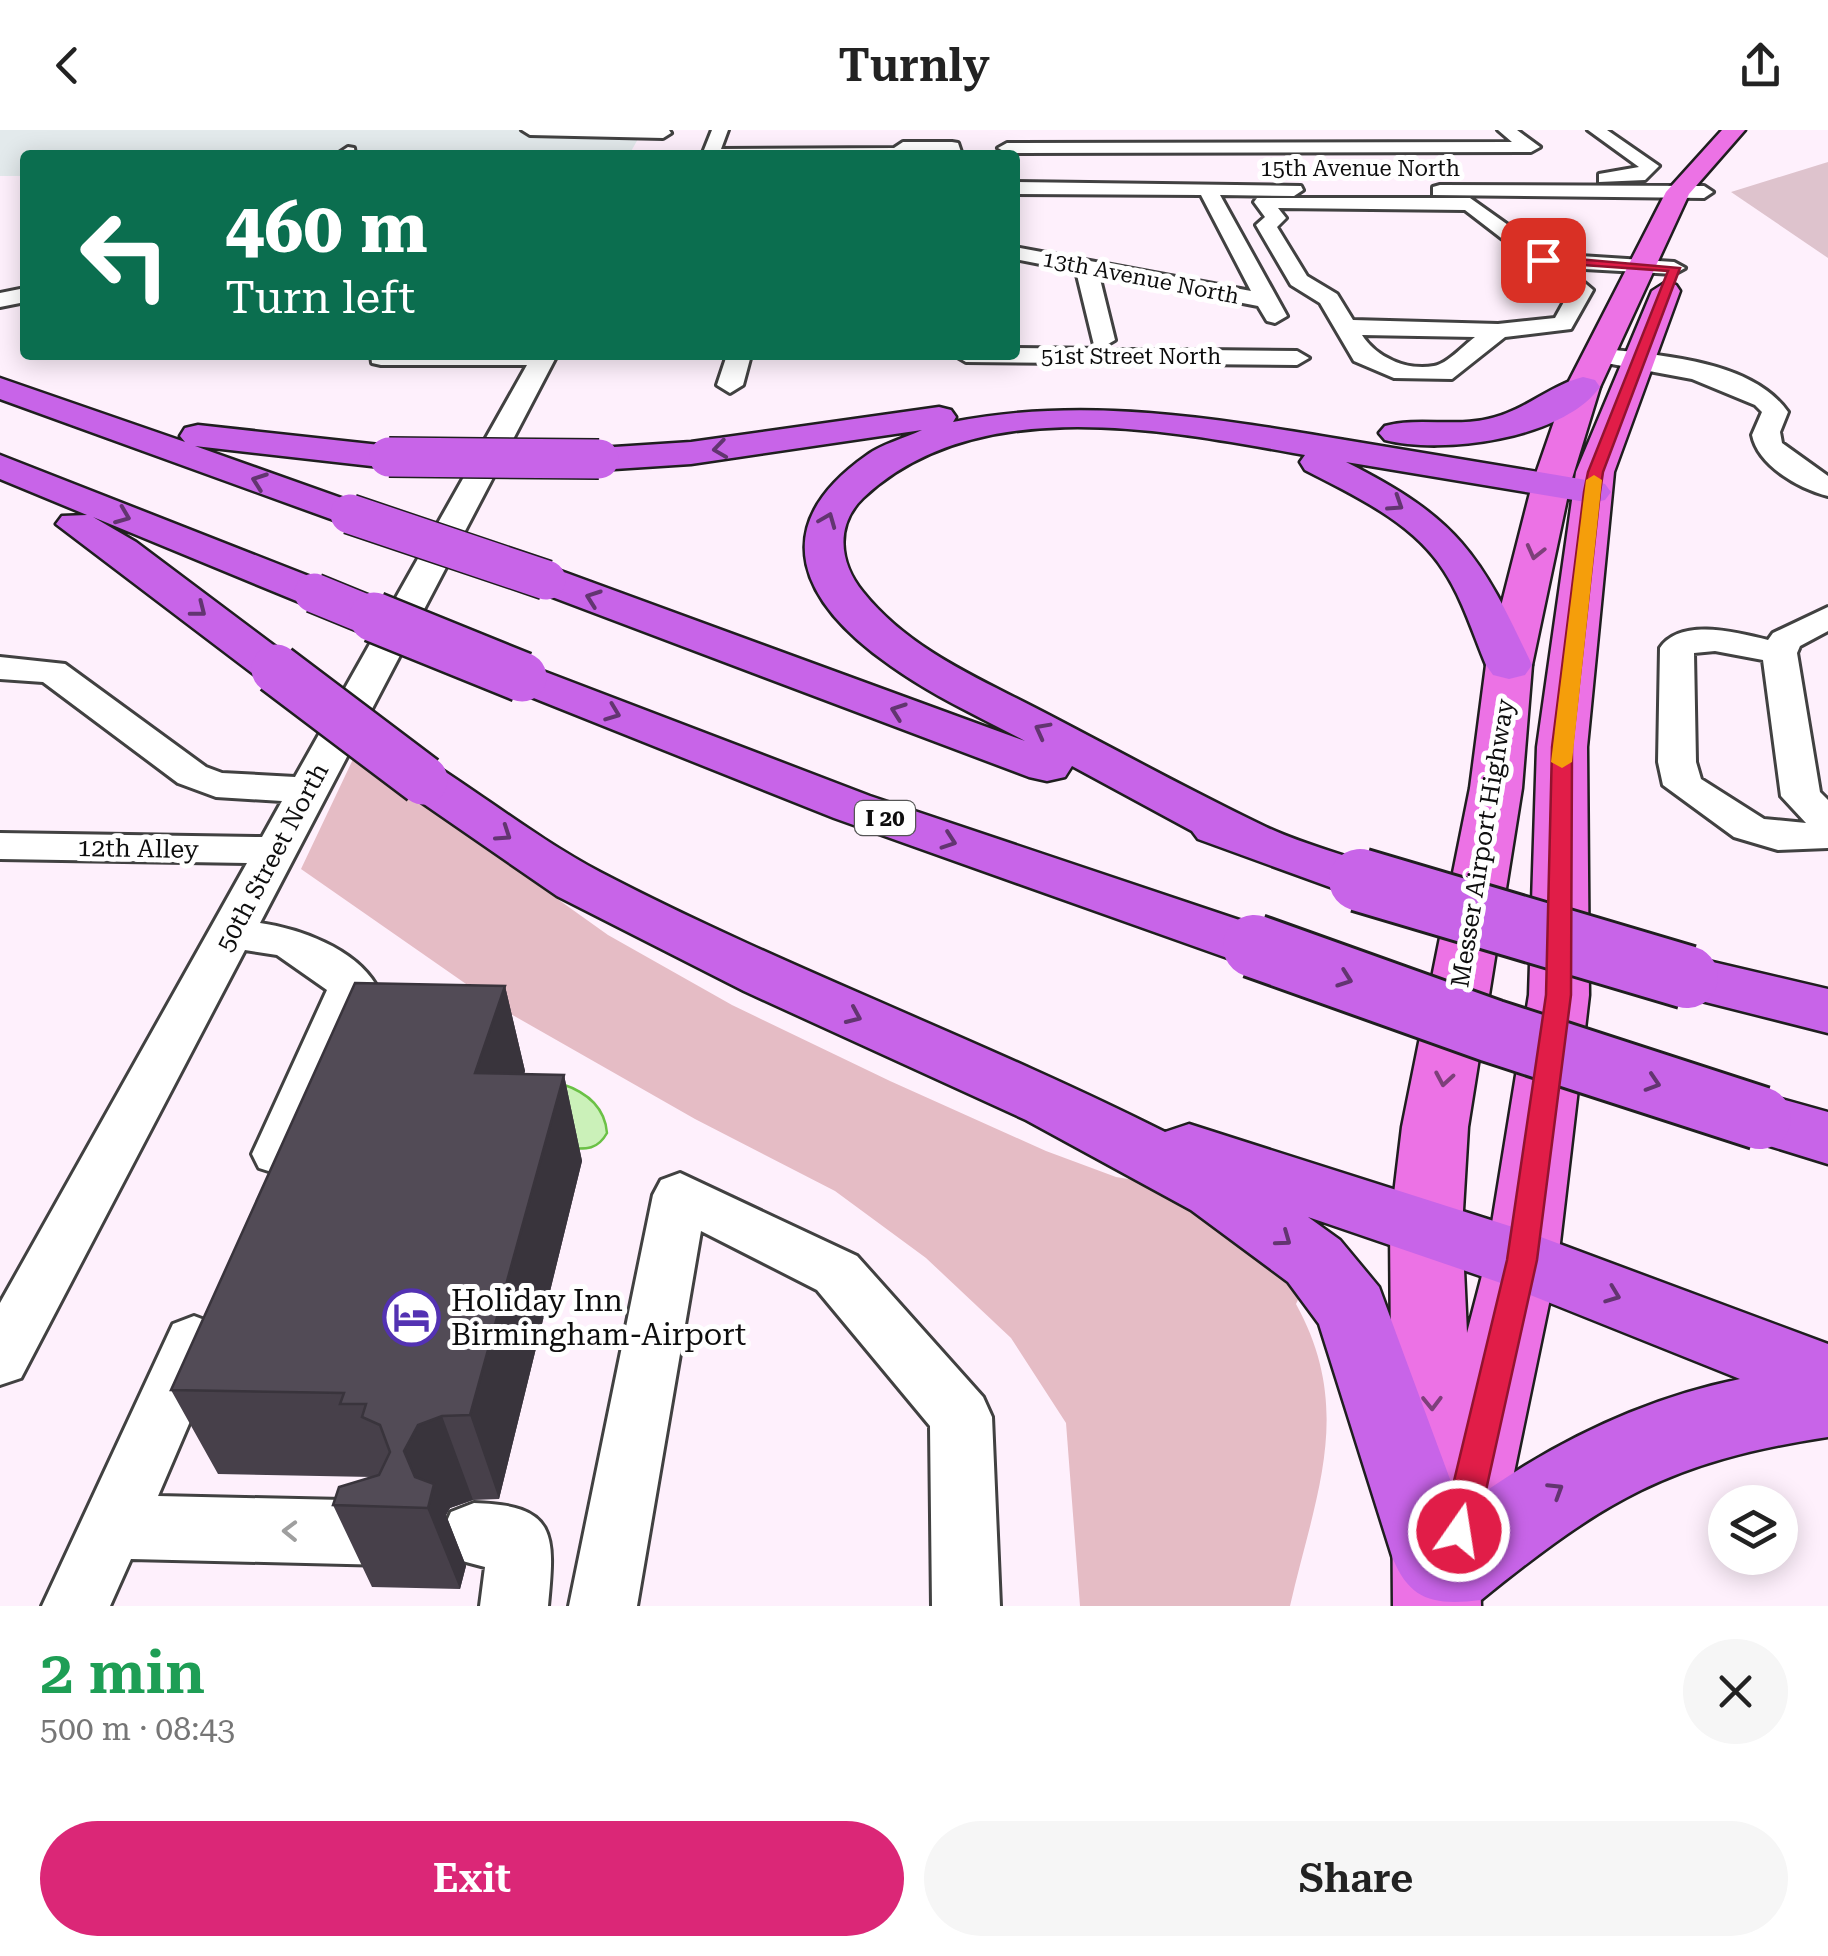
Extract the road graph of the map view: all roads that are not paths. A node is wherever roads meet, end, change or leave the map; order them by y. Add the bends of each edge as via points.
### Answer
1 (908, 130) edge
2 (1353, 130) edge
3 (1734, 130) edge
4 (1758, 130) edge
5 (608, 132) edge
6 (664, 132) edge
7 (718, 133) edge
8 (525, 135) edge
9 (1604, 135) edge
10 (1118, 139) edge
11 (1525, 143) edge
12 (1006, 144) edge
13 (1074, 148) junction
14 (903, 150) edge
15 (952, 150) edge
16 (1389, 170) junction
17 (1568, 176) dead end
18 (1085, 178) dead end
19 (1020, 188) edge
20 (1208, 189) junction
21 (1275, 190) junction
22 (1691, 192) junction
23 (1672, 253) junction
24 (1020, 254) edge
25 (1543, 260) junction
26 (1086, 268) junction
27 (1266, 301) junction
28 (1346, 327) junction
29 (1498, 331) junction
30 (1103, 340) dead end
31 (1020, 357) edge
32 (543, 360) edge
33 (738, 360) edge
34 (1607, 368) junction
35 (730, 385) dead end
36 (0, 388) edge
37 (1164, 406) junction
38 (58, 408) junction
39 (1245, 434) junction
40 (0, 466) edge
41 (1574, 479) junction
42 (0, 480) edge
43 (1828, 488) edge
44 (1828, 617) edge
45 (1780, 654) junction
46 (1508, 665) junction
47 (0, 668) edge
48 (308, 790) junction
49 (1828, 822) edge
50 (1828, 835) edge
51 (1252, 842) junction
52 (0, 846) edge
53 (276, 850) junction
54 (231, 934) junction
55 (1828, 1011) edge
56 (1048, 1103) junction
57 (1828, 1138) edge
58 (256, 1202) edge
59 (1426, 1227) junction
60 (1522, 1260) junction
61 (216, 1292) edge
62 (0, 1359) edge
63 (1828, 1379) edge
64 (1828, 1401) edge
65 (111, 1528) junction
66 (388, 1532) edge
67 (474, 1534) dead end
68 (1441, 1585) edge
69 (76, 1606) edge
70 (514, 1606) edge
71 (603, 1606) edge
72 (966, 1606) edge

1 - 7 street
2 - 16 street
3 - 22 main road, Messer Airport Highway
4 - 22 main road, Messer Airport Highway
5 - 6 street
5 - 8 street
9 - 11 street
9 - 17 street via 1650,166 1635,178
10 - 13 street
10 - 16 street
11 - 16 street
12 - 13 street
13 - 18 street
14 - 15 street
16 - 21 street, 15th Avenue North
16 - 21 street via 1255,160
16 - 22 street, 15th Avenue North
19 - 20 street, 15th Avenue North
20 - 21 street, 15th Avenue North
20 - 27 street
22 - 23 main road, Messer Airport Highway
22 - 23 main road, Messer Airport Highway
23 - 25 street
23 - 34 main road, Messer Airport Highway
24 - 26 street, 13th Avenue North
25 - 28 street via 1524,239 1485,220 1470,204 1264,202 1276,218 1266,225 1299,280 1329,299
25 - 29 street via 1582,290 1563,324
26 - 27 street, 13th Avenue North
26 - 30 street
27 - 31 street, 51st Street North via 1301,366
28 - 29 street
28 - 29 street via 1363,356 1403,374 1443,374
32 - 48 street, 50th Street North
33 - 35 street
34 - 37 highway via 1552,412 1512,427 1458,435
34 - 41 main road, Messer Airport Highway
34 - 43 street via 1734,383 1768,401 1775,412 1766,430 1769,446
36 - 38 highway
37 -> 38 highway, bridge via 1006,407 691,453 599,459 389,457 184,435
37 - 41 highway
51 -> 38 highway, bridge via 546,580
39 - 41 highway
39 -> 46 highway via 1400,504 1439,536 1468,574
51 -> 39 highway via 940,676 872,629 834,585 822,534 830,510 875,466 958,432 1043,420 1122,419
40 -> 57 highway, I 20, bridge via 852,807 1492,1031
41 -> 46 main road, Messer Airport Highway
41 - 60 main road, Messer Airport Highway via 1559,995
42 -> 56 highway, bridge via 122,550 423,780 576,883
44 - 45 street via 1786,640
45 - 49 street via 1802,796
45 - 50 street via 1701,640 1677,648 1680,775 1693,794 1748,828 1778,837
46 -> 59 main road, Messer Airport Highway via 1496,788 1436,1127
47 - 48 street via 52,672 192,775 216,785
48 - 53 street, 50th Street North
51 - 55 highway, bridge via 1688,977
52 - 53 street, 12th Alley
53 - 54 street, 50th Street North
54 - 58 street via 288,942 353,985
54 - 62 street, 50th Street North
56 - 59 highway
56 -> 68 highway via 1216,1190 1314,1261 1352,1310
59 - 60 highway
59 -> 68 main road, Messer Airport Highway
60 -> 63 highway
60 - 68 main road, Messer Airport Highway
61 - 65 street
68 -> 64 highway via 1532,1504 1590,1469 1720,1417
66 -> 65 street
65 - 69 street
67 - 70 street via 510,1536 521,1546
71 - 72 street via 680,1196 838,1273 961,1417

